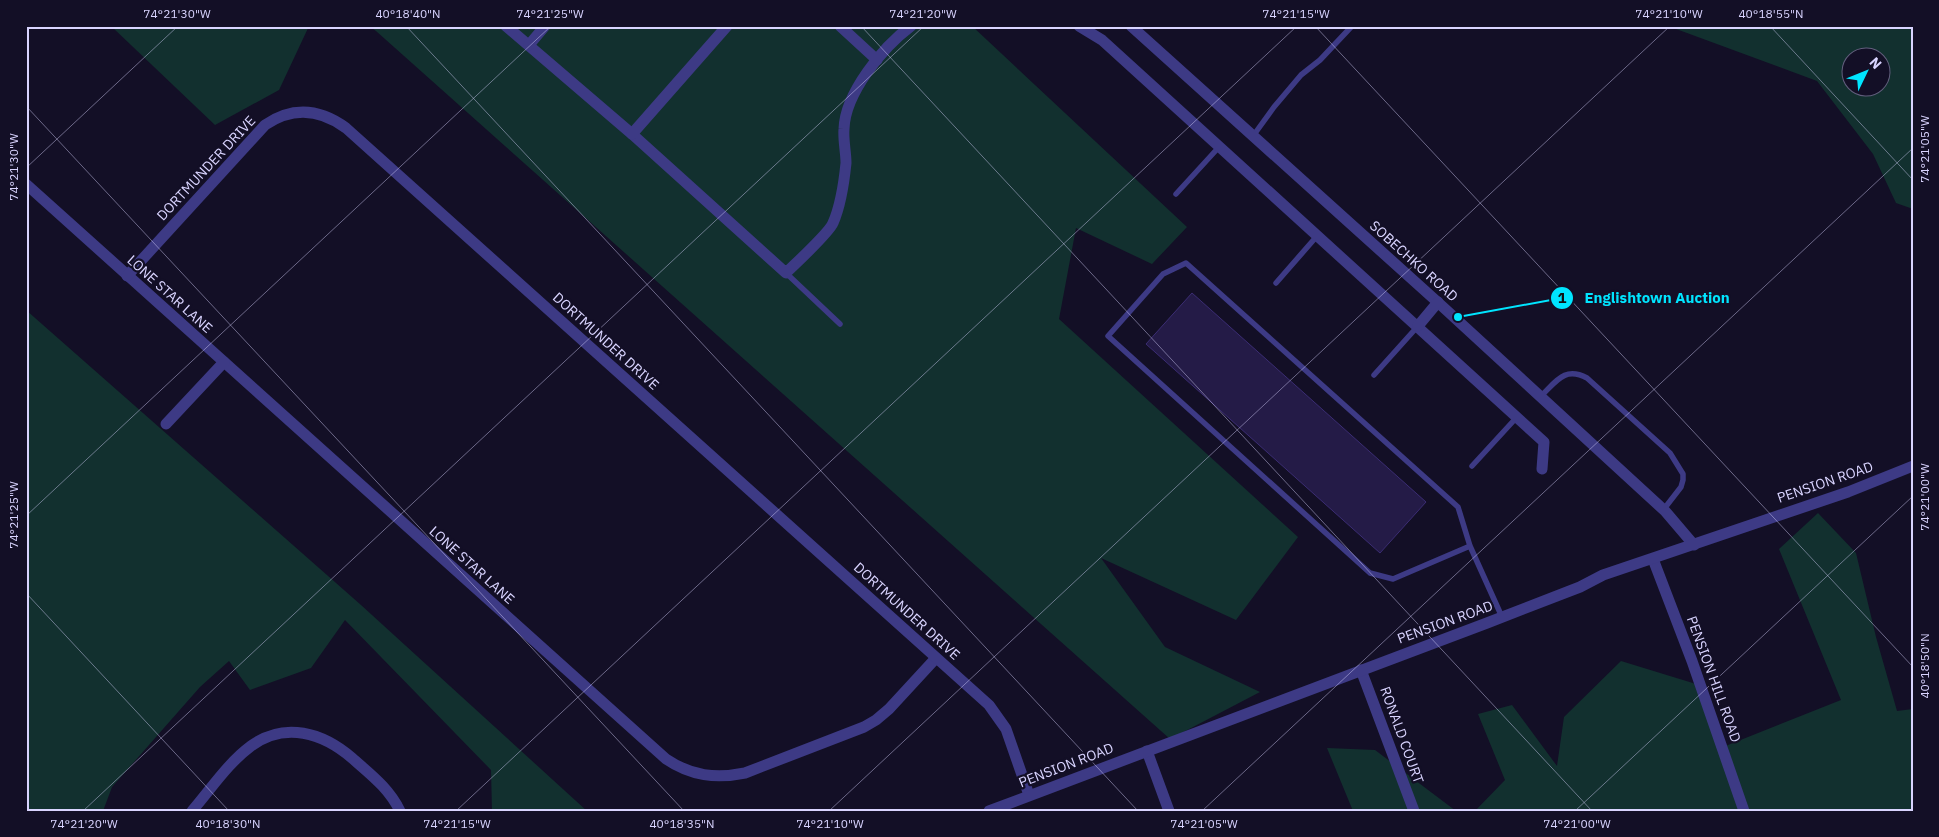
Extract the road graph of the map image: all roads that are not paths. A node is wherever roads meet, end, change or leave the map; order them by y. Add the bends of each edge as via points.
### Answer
1 (506, 26) edge
2 (545, 26) edge
3 (727, 26) edge
4 (840, 26) edge
5 (911, 26) edge
6 (1079, 26) edge
7 (1131, 26) edge
8 (1352, 26) edge
9 (528, 45) junction
10 (878, 60) junction
11 (632, 134) junction
12 (1253, 136) junction
13 (1219, 147) junction
14 (26, 184) edge
15 (1176, 194) dead end
16 (1318, 236) junction
17 (786, 273) junction
18 (127, 276) junction
19 (1276, 283) dead end
20 (1438, 302) junction
21 (840, 324) dead end
22 (1418, 326) junction
23 (224, 362) junction
24 (1374, 375) dead end
25 (1540, 397) junction
26 (1516, 417) junction
27 (166, 424) dead end
28 (1472, 466) dead end
29 (1913, 466) edge
30 (1542, 469) dead end
31 (1664, 509) junction
32 (1694, 545) junction
33 (1470, 546) junction
34 (1653, 559) junction
35 (1502, 617) junction
36 (936, 658) junction
37 (1361, 670) junction
38 (1147, 751) junction
39 (1029, 795) junction
40 (192, 811) edge
41 (400, 811) edge
42 (990, 811) edge
43 (1169, 811) edge
44 (1414, 811) edge
45 (1744, 811) edge

1 - 9 street
2 - 9 street
3 - 11 street
4 - 10 street
5 - 10 street
6 - 13 street via 1102,40
7 - 12 street, SOBECHKO ROAD
8 - 12 lane via 1301,75
9 - 11 street
10 - 17 street via 863,78 849,105 844,128 846,162 832,225
11 - 17 street
12 - 20 street, SOBECHKO ROAD
13 - 15 lane
13 - 16 street
14 - 18 street, LONE STAR LANE
16 - 19 lane
16 - 22 street
17 - 21 lane
18 - 23 street, LONE STAR LANE
18 - 36 street, DORTMUNDER DRIVE via 265,125 296,112 312,112 334,119
20 - 22 street
20 - 25 street, SOBECHKO ROAD
22 - 24 lane
22 - 26 street
23 - 27 street
23 - 36 street, LONE STAR LANE via 677,766 705,776 745,773 864,727 890,709
25 - 31 street, SOBECHKO ROAD
25 - 31 lane via 1569,373 1588,378 1670,453 1683,474 1681,487
26 - 28 lane
26 - 30 street via 1544,442
29 - 32 street, PENSION ROAD
31 - 32 street, SOBECHKO ROAD
32 - 34 street, PENSION ROAD
33 - 33 lane via 1458,507 1186,263 1163,274 1108,336 1370,574 1393,579
33 - 35 lane
34 - 35 street, PENSION ROAD via 1603,575
34 - 45 street, PENSION HILL ROAD
35 - 37 street, PENSION ROAD
36 - 39 street, DORTMUNDER DRIVE via 1000,718
37 - 38 street, PENSION ROAD
37 - 44 street, RONALD COURT
38 - 39 street, PENSION ROAD
38 - 43 street
39 - 42 street, PENSION ROAD
40 - 41 street via 252,745 278,734 293,732 323,738 341,748 381,783

